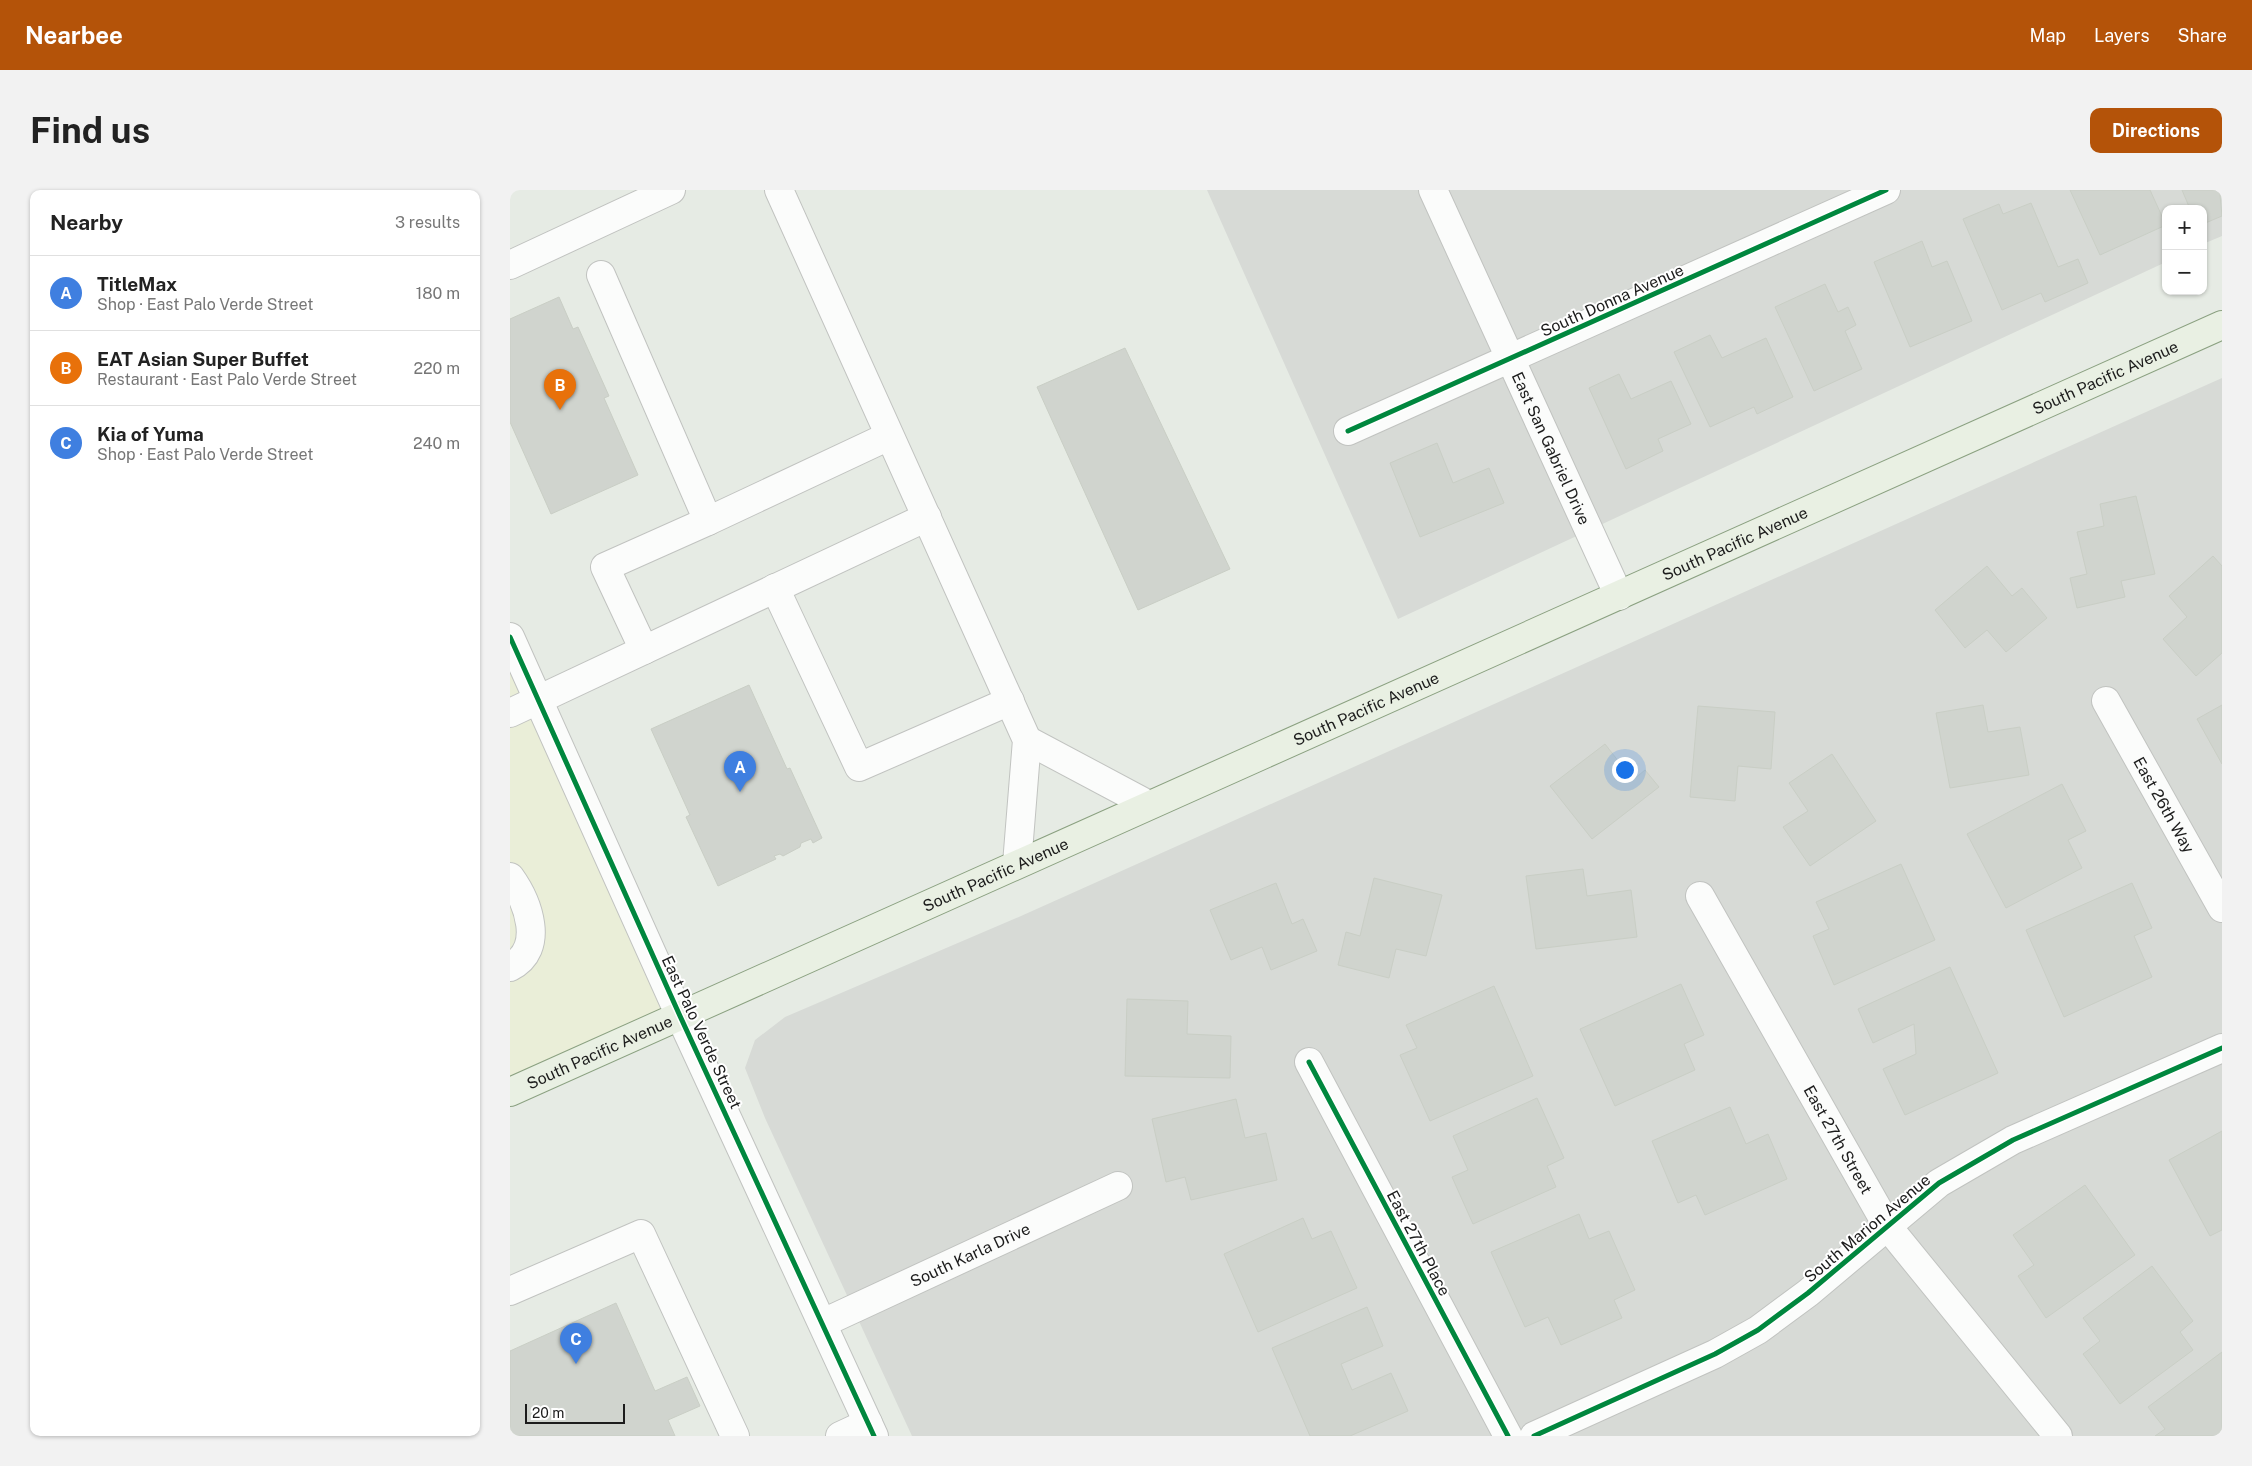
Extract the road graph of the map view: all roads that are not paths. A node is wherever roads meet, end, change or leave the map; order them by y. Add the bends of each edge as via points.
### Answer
1 (671, 190) edge
2 (779, 190) edge
3 (1433, 190) edge
4 (1886, 190) edge
5 (510, 265) edge
6 (601, 275) dead end
7 (2222, 325) edge
8 (1510, 359) junction
9 (1348, 431) dead end
10 (889, 436) junction
11 (927, 517) junction
12 (708, 521) junction
13 (775, 588) junction
14 (1620, 596) junction
15 (510, 637) edge
16 (644, 650) junction
17 (538, 700) junction
18 (1010, 701) junction
19 (2106, 701) dead end
20 (510, 713) edge
21 (1027, 740) junction
22 (1149, 805) junction
23 (1017, 864) junction
24 (510, 877) edge
25 (1700, 896) dead end
26 (2222, 908) edge
27 (510, 967) edge
28 (680, 1016) junction
29 (2222, 1048) edge
30 (1309, 1062) dead end
31 (510, 1092) edge
32 (1118, 1186) dead end
33 (1888, 1227) junction
34 (510, 1291) edge
35 (823, 1324) junction
36 (871, 1430) edge
37 (735, 1436) edge
38 (840, 1436) edge
39 (1508, 1436) edge
40 (1534, 1436) edge
41 (2058, 1436) edge

1 - 5 street
2 - 10 street
3 - 8 street, East San Gabriel Drive
4 - 8 street, South Donna Avenue
6 - 12 street
7 - 14 main road, South Pacific Avenue
8 - 9 street, South Donna Avenue
8 - 14 street, East San Gabriel Drive
10 - 11 street
10 - 12 street
11 - 13 street
11 - 18 street
12 - 16 street via 605,567
13 - 16 street
13 - 18 street via 859,768
14 - 22 main road, South Pacific Avenue
15 - 17 street, East Palo Verde Street
16 - 17 street
17 - 20 street
17 - 28 street, East Palo Verde Street
18 - 21 street
19 - 26 street, East 26th Way
21 - 22 street
21 - 23 street
22 - 23 main road, South Pacific Avenue
23 - 28 main road, South Pacific Avenue
24 - 27 street via 532,922 529,943 519,962
25 - 33 street, East 27th Street
28 - 31 main road, South Pacific Avenue
28 - 35 street, East Palo Verde Street
29 - 33 street, South Marion Avenue via 2013,1140 1939,1183
30 - 39 street, East 27th Place
32 - 35 street, South Karla Drive
33 - 40 street, South Marion Avenue via 1758,1330 1715,1354
33 - 41 street, East 27th Street
34 - 37 street via 641,1234
35 - 36 street, East Palo Verde Street
36 - 38 street

